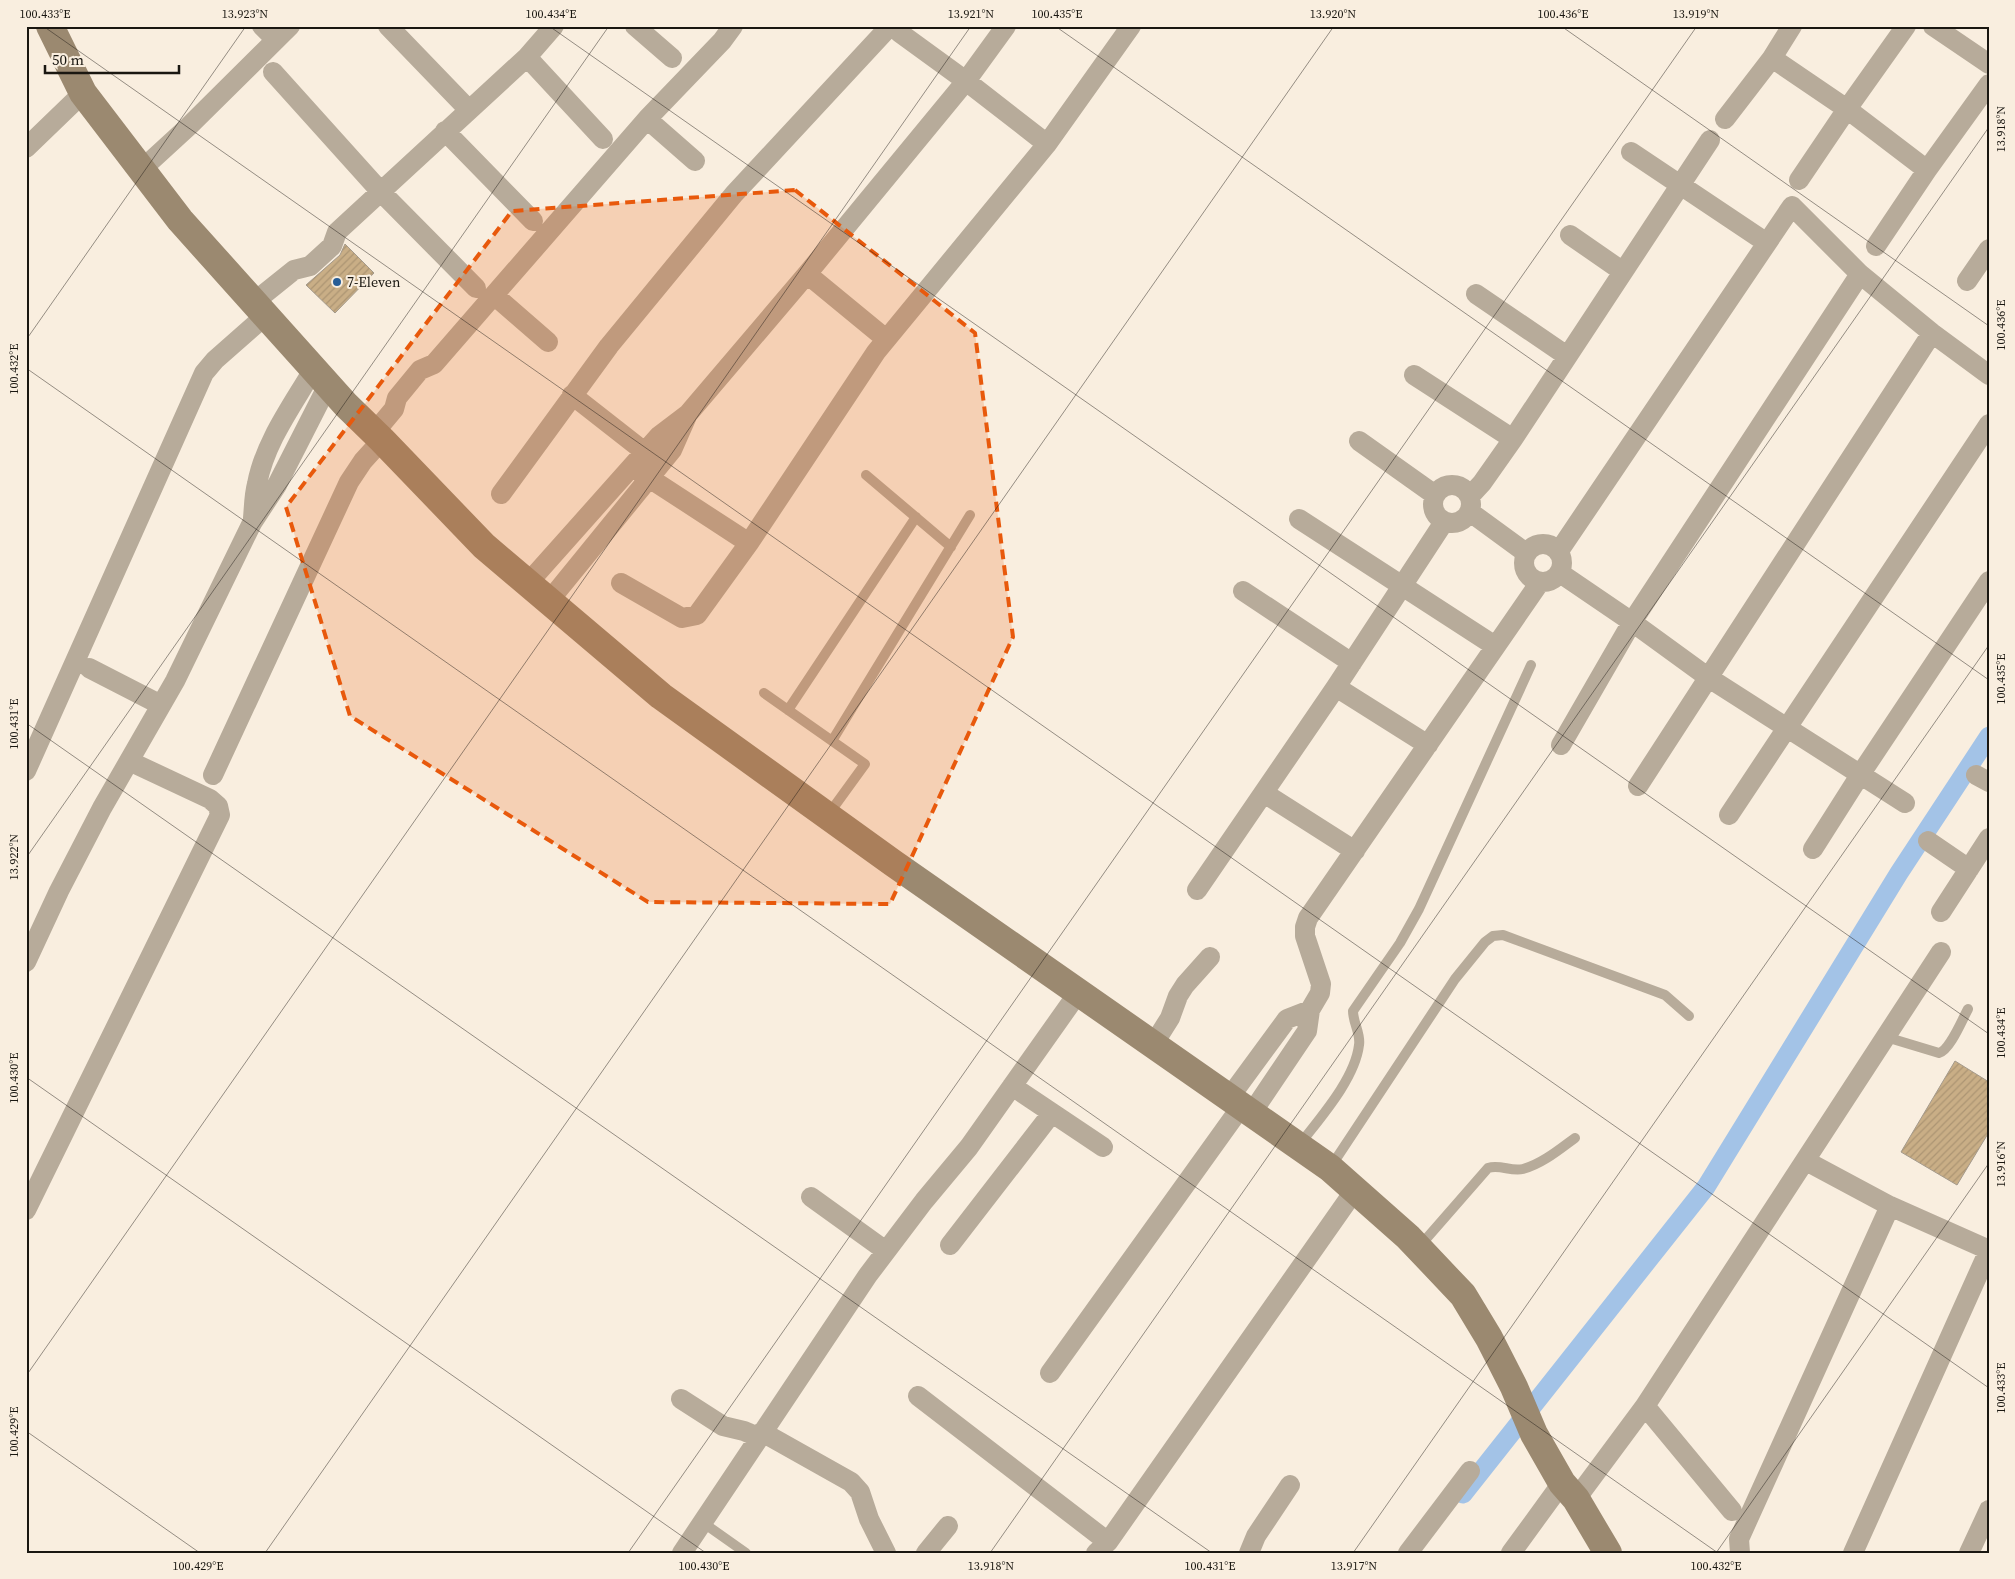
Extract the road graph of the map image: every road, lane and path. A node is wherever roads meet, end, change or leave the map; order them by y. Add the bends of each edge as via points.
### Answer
1 (50, 26) edge
2 (290, 26) edge
3 (388, 26) edge
4 (554, 26) edge
5 (635, 26) edge
6 (733, 26) edge
7 (890, 26) edge
8 (896, 26) edge
9 (1006, 26) edge
10 (1131, 26) edge
11 (1792, 26) edge
12 (1906, 26) edge
13 (1933, 26) edge
14 (269, 33) edge
15 (527, 57) junction
16 (672, 58) dead end
17 (1772, 58) junction
18 (1989, 64) edge
19 (273, 72) dead end
20 (966, 81) junction
21 (1989, 84) edge
22 (82, 93) junction
23 (1847, 109) junction
24 (469, 110) junction
25 (647, 120) junction
26 (1725, 120) dead end
27 (445, 131) junction
28 (603, 139) dead end
29 (1710, 140) dead end
30 (1047, 144) junction
31 (26, 148) edge
32 (1631, 152) dead end
33 (695, 161) dead end
34 (141, 170) junction
35 (1927, 170) junction
36 (1799, 180) dead end
37 (1679, 185) junction
38 (381, 192) junction
39 (533, 221) dead end
40 (1570, 235) dead end
41 (1767, 243) junction
42 (1876, 246) dead end
43 (1989, 250) edge
44 (1622, 271) junction
45 (807, 274) junction
46 (1860, 274) junction
47 (1967, 282) dead end
48 (476, 288) dead end
49 (1476, 294) dead end
50 (495, 296) junction
51 (259, 309) junction
52 (1932, 333) junction
53 (886, 339) junction
54 (548, 342) dead end
55 (1567, 356) junction
56 (1989, 375) edge
57 (1414, 376) dead end
58 (321, 378) junction
59 (572, 395) junction
60 (1989, 424) edge
61 (378, 437) junction
62 (1513, 439) junction
63 (1360, 441) dead end
64 (647, 466) junction
65 (866, 475) dead end
66 (501, 494) dead end
67 (1435, 495) junction
68 (1470, 504) junction
69 (970, 515) dead end
70 (916, 517) junction
71 (1299, 519) dead end
72 (1444, 522) junction
73 (569, 537) junction
74 (749, 543) junction
75 (951, 547) junction
76 (1559, 551) junction
77 (589, 552) junction
78 (1526, 553) junction
79 (1560, 573) junction
80 (1540, 582) junction
81 (1989, 582) edge
82 (528, 583) junction
83 (621, 583) dead end
84 (1402, 586) junction
85 (1242, 591) dead end
86 (549, 601) junction
87 (1632, 622) junction
88 (1495, 646) junction
89 (1352, 663) junction
90 (1531, 665) dead end
91 (89, 668) dead end
92 (1709, 678) junction
93 (1336, 687) junction
94 (764, 693) dead end
95 (161, 705) junction
96 (788, 710) junction
97 (1788, 729) junction
98 (832, 740) junction
99 (1428, 745) junction
100 (1561, 745) dead end
101 (129, 761) junction
102 (26, 771) edge
103 (1860, 775) junction
104 (213, 776) dead end
105 (1638, 786) dead end
106 (1264, 793) junction
107 (1905, 803) dead end
108 (1730, 815) dead end
109 (827, 816) junction
110 (1989, 838) edge
111 (1928, 841) dead end
112 (1813, 850) dead end
113 (1355, 851) junction
114 (1969, 869) junction
115 (1197, 890) dead end
116 (1941, 912) dead end
117 (1941, 952) dead end
118 (1210, 957) dead end
119 (26, 962) edge
120 (1078, 993) junction
121 (1968, 1009) dead end
122 (1310, 1010) junction
123 (1689, 1016) dead end
124 (1886, 1037) junction
125 (1153, 1045) junction
126 (1012, 1086) junction
127 (1240, 1106) junction
128 (1052, 1113) junction
129 (1575, 1138) dead end
130 (1103, 1147) dead end
131 (1297, 1147) junction
132 (1806, 1161) junction
133 (1330, 1168) junction
134 (1354, 1190) junction
135 (811, 1197) dead end
136 (1890, 1206) junction
137 (26, 1210) edge
138 (950, 1246) dead end
139 (1418, 1247) junction
140 (1989, 1250) edge
141 (886, 1251) junction
142 (1050, 1373) dead end
143 (918, 1396) dead end
144 (681, 1399) dead end
145 (1646, 1406) junction
146 (760, 1434) junction
147 (1470, 1470) dead end
148 (1290, 1485) dead end
149 (1569, 1491) junction
150 (1989, 1510) edge
151 (1732, 1511) dead end
152 (702, 1522) junction
153 (948, 1526) dead end
154 (1102, 1548) edge
155 (682, 1553) edge
156 (746, 1553) edge
157 (886, 1553) edge
158 (926, 1553) edge
159 (1249, 1553) edge
160 (1408, 1553) edge
161 (1512, 1553) edge
162 (1608, 1553) edge
163 (1740, 1553) edge
164 (1853, 1553) edge
165 (1969, 1553) edge

1 - 22 street
2 - 14 street
3 - 24 street
4 - 15 street
5 - 16 street
6 - 25 street
7 - 59 street via 734,194
8 - 20 street
9 - 20 street
10 - 30 street
11 - 17 street
12 - 23 street
13 - 18 street
14 - 34 street via 189,126
15 - 24 street
15 - 28 street
17 - 23 street
17 - 26 street
19 - 38 street
20 - 30 street
20 - 45 street
21 - 35 street
22 - 31 street
22 - 34 street
23 - 35 street
23 - 36 street
24 - 27 street
25 - 33 street
25 - 50 street
27 - 38 street
27 - 39 street
29 - 37 street
30 - 53 street
32 - 37 street
34 - 51 street via 180,220
35 - 42 street
37 - 41 street
37 - 44 street
38 - 48 street
38 - 51 street via 338,232 324,235 300,256 294,270
40 - 44 street
41 - 46 street via 1792,206
41 - 76 street
43 - 47 street
44 - 55 street
45 - 53 street
45 - 64 street via 688,414 672,450
46 - 52 street
46 - 87 street
49 - 55 street
50 - 54 street
50 - 61 street via 434,364 420,370 397,398
51 - 58 street
51 - 102 street via 204,373
52 - 56 street
52 - 92 street
53 - 74 street
55 - 62 street
57 - 62 street
58 - 61 street
58 - 95 street via 277,485 252,523
59 - 64 street
59 - 66 street
60 - 97 street
61 - 82 street via 484,546
61 - 104 street via 349,482
62 - 68 street
63 - 67 street
64 - 73 street
64 - 74 street
64 - 77 street
65 - 70 lane
67 - 68 street via 1443,487 1455,485 1465,490
67 - 72 street via 1435,514
68 - 72 street via 1466,517 1456,523
68 - 78 street
69 - 75 lane
70 - 75 lane
70 - 96 lane
71 - 84 street
72 - 84 street
73 - 77 street
73 - 82 street
74 - 83 street via 705,606 690,618 682,618
75 - 98 lane
76 - 78 street via 1546,543 1532,547
76 - 79 street via 1563,566
77 - 86 street
78 - 80 street via 1524,567 1527,574
79 - 80 street via 1548,582
79 - 87 street
80 - 88 street
81 - 103 street
82 - 86 street
84 - 88 street
84 - 89 street
85 - 89 street
86 - 109 street via 660,696
87 - 92 street
87 - 100 street
88 - 99 street
89 - 93 street
90 - 131 lane via 1419,909 1400,943 1353,1011 1360,1046 1347,1078
91 - 95 street
92 - 97 street
92 - 105 street
93 - 99 street
93 - 106 street
94 - 96 lane
95 - 101 street
96 - 98 lane
97 - 103 street
97 - 108 street
98 - 109 lane via 865,764
99 - 113 street
101 - 119 street via 59,891
101 - 137 street via 210,799 218,806 220,815
103 - 107 street
103 - 112 street
106 - 113 street
106 - 115 street
109 - 120 street
110 - 114 street
111 - 114 street
113 - 122 street via 1314,907 1305,927 1321,984 1320,993
114 - 116 street
117 - 124 street
118 - 125 street via 1178,996 1170,1018
120 - 125 street
120 - 126 street
121 - 124 lane via 1948,1047 1942,1052
122 - 127 street via 1307,1031
122 - 127 street via 1288,1019
123 - 133 lane via 1665,995 1503,935 1493,936 1479,948 1455,980
124 - 132 street
125 - 127 street
126 - 128 street
126 - 141 street via 969,1147
127 - 131 street
127 - 142 street
128 - 130 street
128 - 138 street
129 - 139 lane via 1524,1169 1488,1168
131 - 133 street
132 - 136 street
132 - 145 street
133 - 134 street
134 - 139 street
134 - 154 street
135 - 141 street
136 - 140 street
136 - 163 street via 1739,1539
139 - 149 street via 1463,1294 1514,1387 1534,1434
140 - 164 street
141 - 146 street
143 - 154 street
144 - 146 street via 723,1426
145 - 149 street
145 - 151 street
146 - 152 street
146 - 157 street via 850,1482 860,1492
147 - 160 street
148 - 159 street via 1256,1536
149 - 161 street
149 - 162 street
150 - 165 street
152 - 155 street
152 - 156 lane
153 - 158 street

